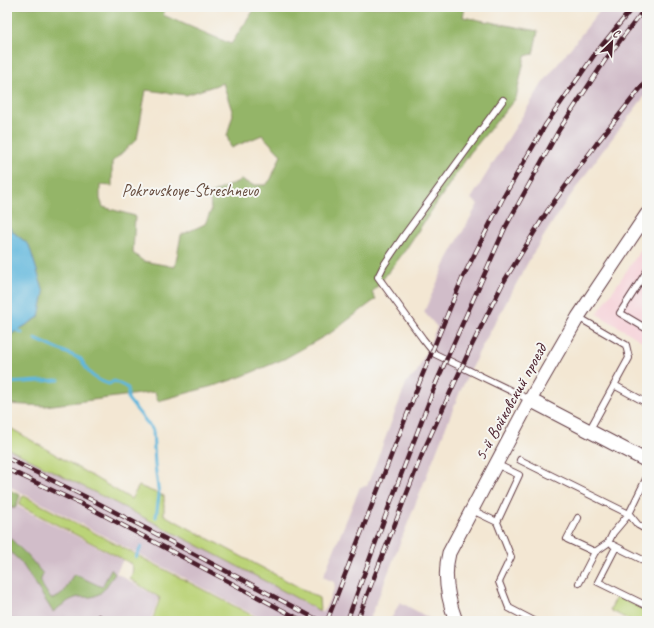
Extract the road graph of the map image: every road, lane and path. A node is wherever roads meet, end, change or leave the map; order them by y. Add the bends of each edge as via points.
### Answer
1 (502, 100) dead end
2 (647, 214) edge
3 (647, 271) edge
4 (578, 317) junction
5 (647, 329) edge
6 (614, 385) junction
7 (530, 400) junction
8 (647, 403) edge
9 (589, 431) junction
10 (520, 460) dead end
11 (647, 461) edge
12 (496, 464) junction
13 (647, 477) edge
14 (472, 510) junction
15 (629, 514) junction
16 (578, 518) dead end
17 (497, 522) junction
18 (647, 530) edge
19 (608, 543) junction
20 (616, 547) junction
21 (595, 552) junction
22 (647, 562) edge
23 (579, 583) dead end
24 (647, 606) edge
25 (456, 621) edge
26 (534, 621) edge

1 - 7 lane via 405,234 378,278 435,354
2 - 4 street, 5-й Войковский проезд
3 - 5 lane via 620,313
4 - 6 lane via 626,344 629,358
4 - 7 street, 5-й Войковский проезд
6 - 8 lane
6 - 9 lane
7 - 9 street
7 - 12 street, 5-й Войковский проезд
9 - 11 street
10 - 15 lane
12 - 14 street, 5-й Войковский проезд
12 - 17 lane via 520,475
13 - 15 lane
14 - 17 lane
14 - 25 street, 5-й Войковский проезд via 449,553 446,564 447,587
15 - 18 lane via 638,525
15 - 19 lane
16 - 21 lane via 568,539
17 - 26 lane via 511,557 499,582 509,608
19 - 20 lane
19 - 21 lane
20 - 22 lane
20 - 24 lane via 598,582
21 - 23 lane

